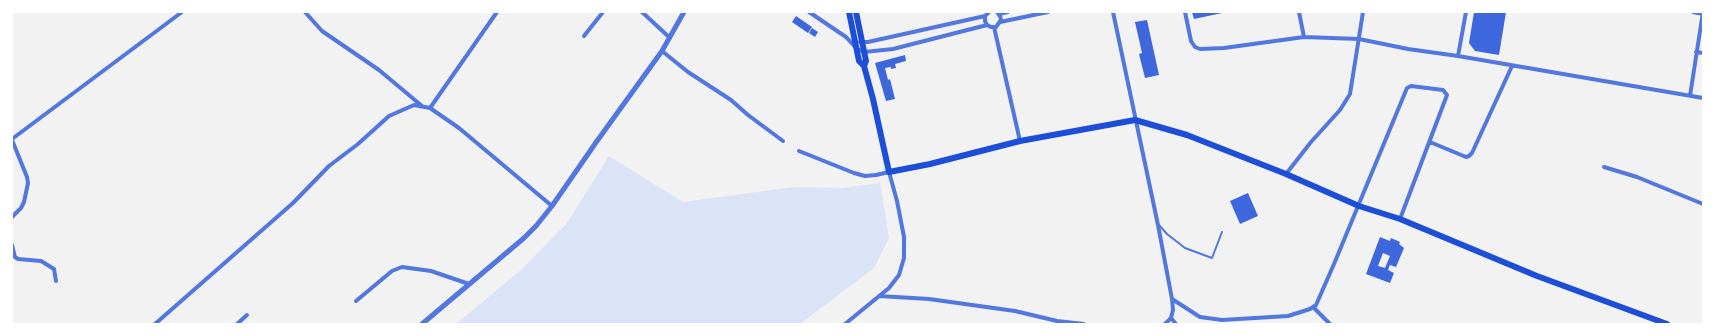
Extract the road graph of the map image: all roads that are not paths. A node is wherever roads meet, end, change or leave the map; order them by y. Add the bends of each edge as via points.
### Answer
1 (182, 12) edge
2 (305, 12) edge
3 (498, 12) edge
4 (603, 12) edge
5 (642, 12) edge
6 (684, 12) edge
7 (809, 12) edge
8 (849, 12) edge
9 (856, 12) edge
10 (988, 12) edge
11 (1008, 12) edge
12 (1048, 12) edge
13 (1113, 12) edge
14 (1185, 12) edge
15 (1299, 12) edge
16 (1363, 12) edge
17 (1466, 12) edge
18 (1693, 12) edge
19 (998, 13) edge
20 (1703, 13) edge
21 (985, 16) junction
22 (1000, 22) junction
23 (987, 25) junction
24 (994, 27) junction
25 (584, 36) dead end
26 (1304, 37) junction
27 (670, 38) junction
28 (846, 38) junction
29 (1359, 39) junction
30 (855, 40) junction
31 (863, 42) junction
32 (857, 49) junction
33 (662, 51) junction
34 (864, 52) junction
35 (1696, 52) junction
36 (1703, 53) edge
37 (1458, 56) junction
38 (864, 66) junction
39 (1512, 66) junction
40 (1690, 96) junction
41 (1703, 98) edge
42 (422, 106) junction
43 (430, 108) junction
44 (1135, 120) junction
45 (12, 140) edge
46 (783, 141) dead end
47 (1020, 141) junction
48 (1430, 142) junction
49 (798, 151) dead end
50 (1604, 167) dead end
51 (889, 172) junction
52 (1286, 174) junction
53 (1703, 204) edge
54 (552, 206) junction
55 (1359, 206) junction
56 (12, 217) edge
57 (1400, 219) junction
58 (1158, 225) junction
59 (1222, 232) dead end
60 (12, 245) edge
61 (56, 281) dead end
62 (469, 284) junction
63 (879, 296) junction
64 (1172, 299) junction
65 (356, 301) dead end
66 (1314, 307) junction
67 (247, 315) dead end
68 (1171, 318) junction
69 (1264, 318) junction
70 (155, 324) edge
71 (237, 324) edge
72 (422, 324) edge
73 (845, 324) edge
74 (1084, 324) edge
75 (1165, 324) edge
76 (1176, 324) edge
77 (1268, 324) edge
78 (1330, 324) edge
79 (1666, 324) edge

1 - 45 street
2 - 42 street via 322,30 379,70
3 - 43 street
4 - 25 street
5 - 27 street
6 - 27 street
7 - 28 street
8 - 30 highway
9 - 31 highway
10 - 21 street
11 - 19 street
12 - 22 street
13 - 44 street
14 - 26 street via 1191,41 1200,49
15 - 26 street
16 - 29 street
17 - 37 street
18 - 20 street
19 - 22 street
20 - 35 street
21 - 23 street
21 - 31 street
22 - 24 street
23 - 24 street
23 - 34 street via 894,49
24 - 47 street
26 - 29 street
27 - 33 street
28 - 30 street
28 - 32 street
29 - 37 street
29 - 52 street via 1350,94
30 - 31 street
30 - 32 highway
31 - 34 highway
32 - 34 street
32 - 38 highway via 859,61
33 - 46 street
33 - 54 street
34 - 38 highway
35 - 36 street
35 - 40 street
37 - 39 street
38 - 51 highway
39 - 40 street
39 - 48 street via 1469,156
40 - 41 street
42 - 43 street
42 - 70 street via 414,105 389,116 358,144 328,166 293,203
43 - 54 street via 459,128
44 - 47 highway
44 - 52 highway via 1187,135
44 - 58 street
45 - 56 street via 28,183 24,202
47 - 51 highway
48 - 55 street via 1447,95 1444,90 1409,86
48 - 57 street
49 - 51 street via 854,173 870,176
50 - 53 street via 1637,177
51 - 63 street via 904,237 904,258 899,275
52 - 55 highway
54 - 62 street via 524,238
55 - 57 highway
55 - 66 street
57 - 79 highway via 1537,276
58 - 59 lane via 1185,248 1212,258
58 - 64 street
60 - 61 street via 18,259 41,261 50,266 55,273
62 - 65 street via 431,271 402,267 392,271
62 - 72 street
63 - 73 street
63 - 74 street via 945,301
64 - 68 street
64 - 69 street via 1200,317 1222,320
66 - 69 street via 1306,312 1288,316
66 - 78 street
67 - 71 street
68 - 75 street
68 - 76 street
69 - 77 street

